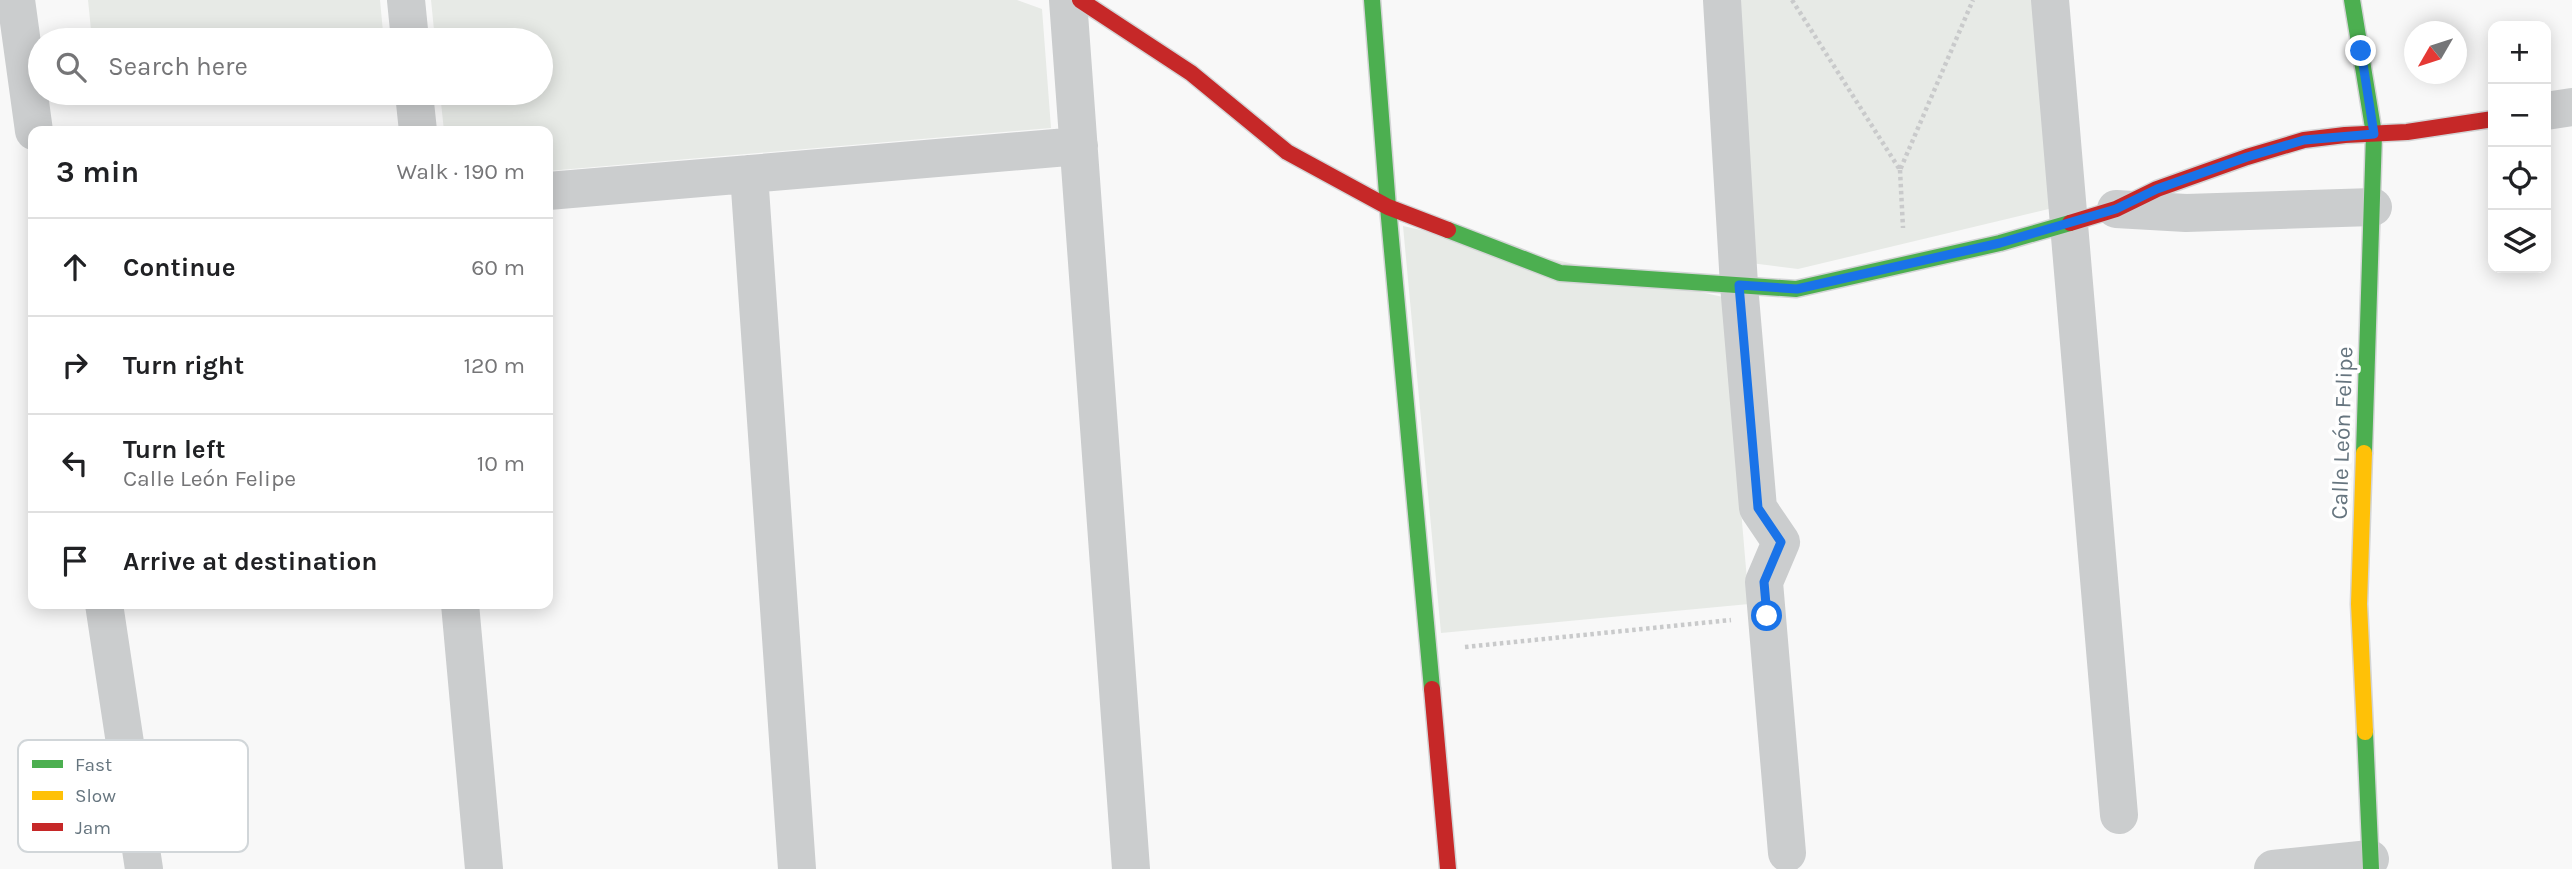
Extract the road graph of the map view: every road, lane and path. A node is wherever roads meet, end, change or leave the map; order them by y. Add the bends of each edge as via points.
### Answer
1 (16, 0) edge
2 (406, 0) edge
3 (1068, 0) edge
4 (1080, 0) edge
5 (1372, 0) edge
6 (1722, 0) edge
7 (1792, 0) edge
8 (1973, 0) edge
9 (2050, 0) edge
10 (2352, 0) edge
11 (409, 28) edge
12 (10, 42) edge
13 (415, 105) edge
14 (2572, 107) edge
15 (2551, 110) edge
16 (2488, 120) edge
17 (33, 126) edge
18 (417, 126) edge
19 (2374, 134) junction
20 (1080, 146) junction
21 (1900, 170) junction
22 (749, 174) junction
23 (553, 191) edge
24 (1388, 207) junction
25 (2373, 207) junction
26 (2116, 209) junction
27 (2070, 223) junction
28 (1905, 264) junction
29 (1739, 285) junction
30 (105, 609) edge
31 (460, 609) edge
32 (1767, 616) junction
33 (1428, 650) junction
34 (125, 740) edge
35 (2119, 816) dead end
36 (1787, 853) dead end
37 (2370, 864) edge
38 (484, 869) edge
39 (797, 869) edge
40 (1131, 869) edge
41 (1448, 869) edge
42 (2273, 869) edge

1 - 12 street
2 - 11 street
3 - 20 street
4 - 24 street via 1191,73 1287,152
5 - 24 street
6 - 29 street
7 - 21 path
8 - 21 path
9 - 27 street
10 - 19 street, Calle León Felipe
12 - 17 street
13 - 18 street
14 - 15 street
16 - 19 street
19 - 25 street, Calle León Felipe
19 - 26 street via 2292,144 2247,157
20 - 22 street
20 - 40 street
21 - 28 path
22 - 23 street
22 - 39 street
24 - 29 street via 1560,273
24 - 33 street
25 - 26 street via 2186,213
25 - 37 street, Calle León Felipe via 2359,604
26 - 27 street
27 - 28 street
27 - 35 street
28 - 29 street via 1797,289
29 - 32 street via 1758,508 1781,542 1764,582
30 - 34 street
31 - 38 street
32 - 33 path
32 - 36 street
33 - 41 street
37 - 42 street

